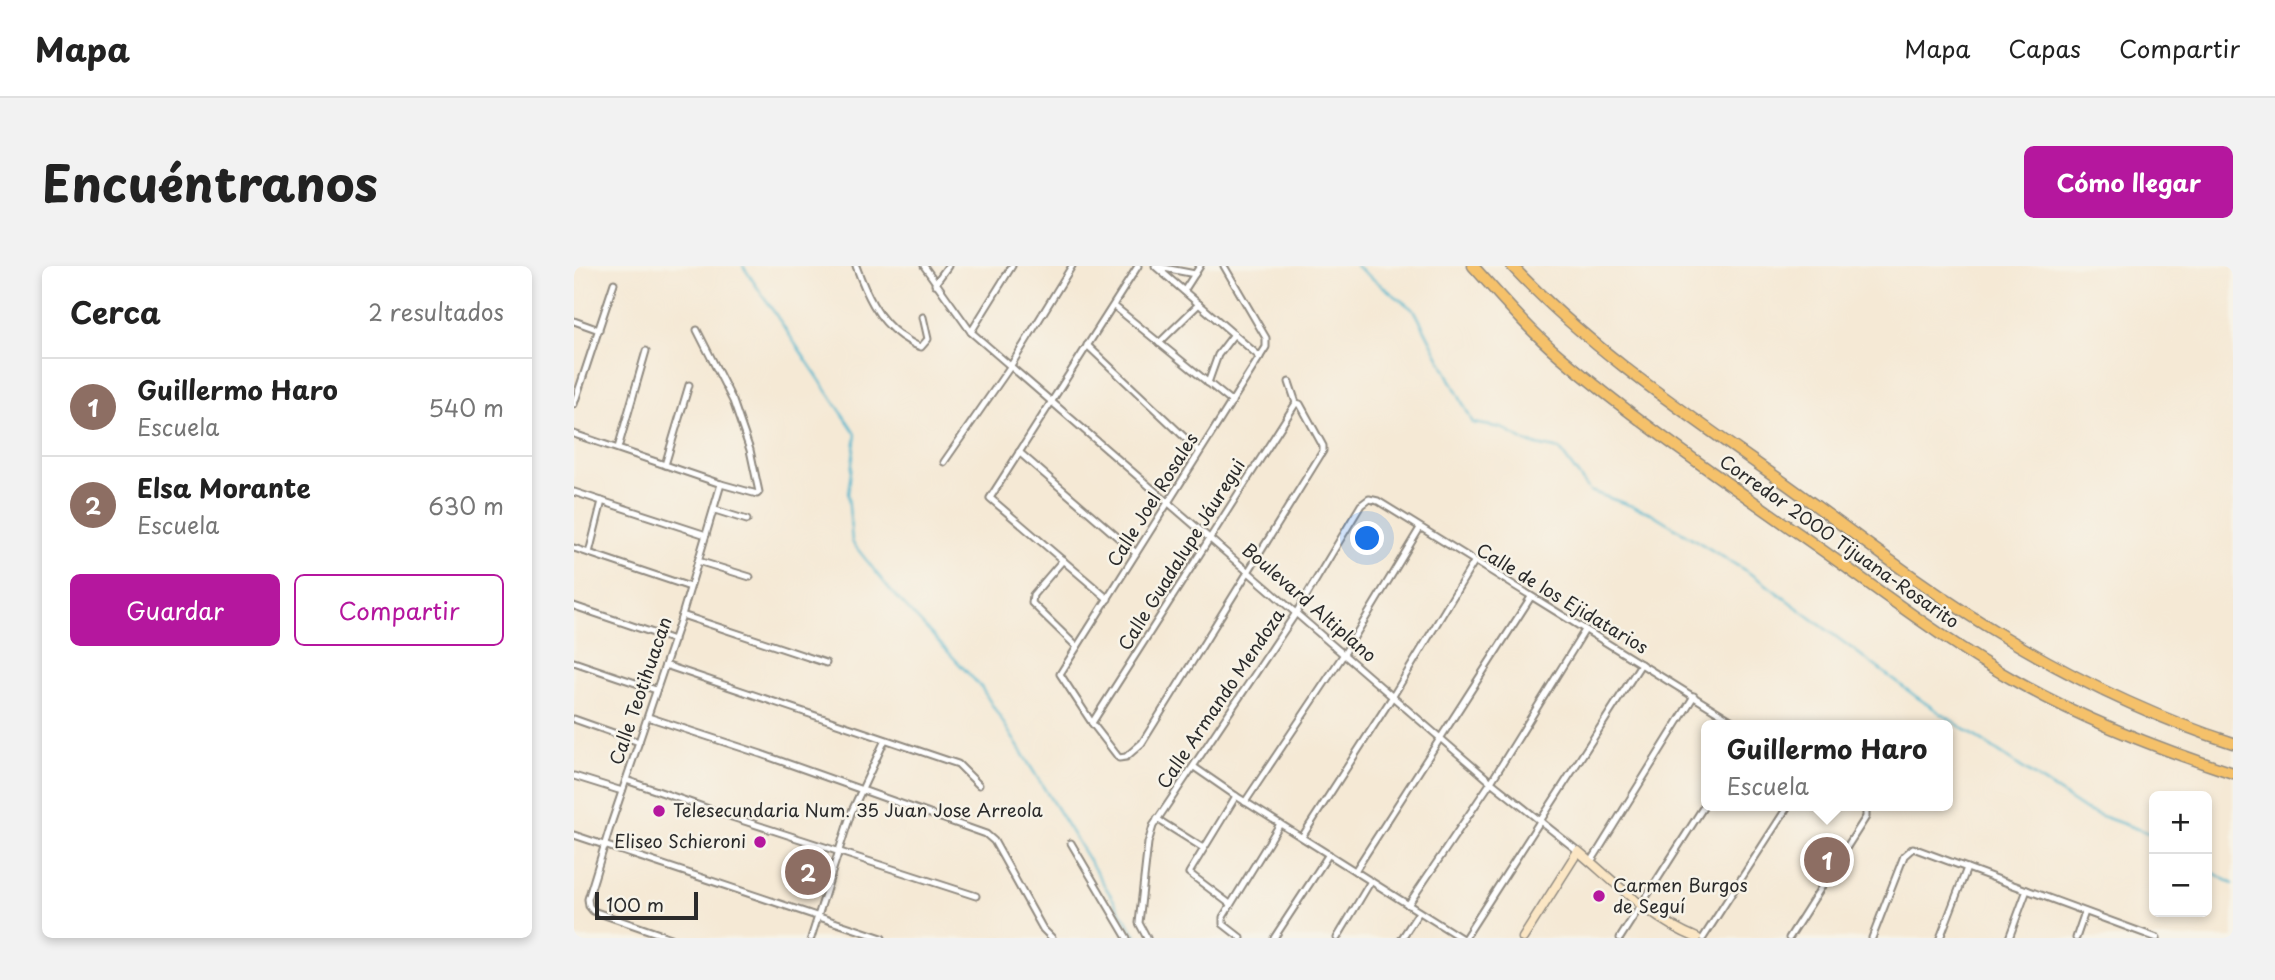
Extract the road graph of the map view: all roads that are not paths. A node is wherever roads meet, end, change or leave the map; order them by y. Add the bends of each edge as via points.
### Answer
1 (856, 266) edge
2 (924, 266) edge
3 (948, 266) edge
4 (1012, 266) edge
5 (1072, 266) edge
6 (1138, 266) edge
7 (1155, 266) edge
8 (1200, 266) edge
9 (1224, 266) edge
10 (1473, 266) edge
11 (1512, 266) edge
12 (1195, 274) junction
13 (614, 283) dead end
14 (936, 284) junction
15 (1184, 291) junction
16 (1199, 304) junction
17 (1114, 306) junction
18 (923, 317) dead end
19 (574, 321) edge
20 (598, 330) junction
21 (697, 330) dead end
22 (971, 332) junction
23 (1234, 334) junction
24 (1159, 343) junction
25 (1087, 345) junction
26 (646, 351) dead end
27 (1260, 357) junction
28 (1010, 367) junction
29 (1289, 382) dead end
30 (1208, 383) junction
31 (689, 386) dead end
32 (1051, 401) junction
33 (1232, 402) junction
34 (1296, 403) junction
35 (574, 404) edge
36 (574, 434) edge
37 (618, 448) junction
38 (1199, 451) junction
39 (1019, 452) junction
40 (944, 462) dead end
41 (665, 465) junction
42 (721, 484) junction
43 (574, 492) edge
44 (1369, 499) joint
45 (602, 501) junction
46 (1167, 503) junction
47 (715, 510) junction
48 (747, 520) dead end
49 (1420, 528) junction
50 (706, 536) junction
51 (1211, 538) junction
52 (574, 548) edge
53 (589, 553) junction
54 (1136, 553) junction
55 (1063, 560) junction
56 (698, 561) junction
57 (1474, 562) junction
58 (1248, 571) junction
59 (750, 577) dead end
60 (690, 587) junction
61 (1531, 597) junction
62 (1108, 599) junction
63 (574, 606) edge
64 (1296, 613) junction
65 (682, 615) junction
66 (1586, 630) junction
67 (674, 640) junction
68 (1077, 647) junction
69 (1344, 654) junction
70 (574, 662) edge
71 (826, 663) dead end
72 (1642, 664) junction
73 (665, 665) junction
74 (656, 690) junction
75 (1393, 696) junction
76 (1694, 696) junction
77 (648, 718) junction
78 (574, 719) edge
79 (1731, 720) edge
80 (1092, 723) junction
81 (1441, 738) junction
82 (886, 740) junction
83 (639, 742) junction
84 (2233, 743) edge
85 (1194, 767) junction
86 (2233, 773) edge
87 (574, 776) edge
88 (626, 780) junction
89 (1491, 782) junction
90 (979, 785) dead end
91 (622, 791) junction
92 (862, 791) junction
93 (1236, 796) junction
94 (1245, 802) junction
95 (1701, 811) edge
96 (1785, 811) edge
97 (1867, 811) edge
98 (1157, 819) junction
99 (1539, 820) junction
100 (1280, 824) junction
101 (574, 835) edge
102 (1302, 837) junction
103 (1071, 844) dead end
104 (605, 845) junction
105 (1203, 848) junction
106 (839, 850) junction
107 (1578, 851) junction
108 (1329, 854) junction
109 (1591, 862) junction
110 (1967, 868) junction
111 (1355, 871) junction
112 (1371, 881) junction
113 (2027, 890) junction
114 (975, 896) dead end
115 (1230, 904) junction
116 (1408, 905) junction
117 (1641, 905) junction
118 (1419, 912) junction
119 (2085, 912) junction
120 (817, 917) junction
121 (644, 929) junction
122 (2148, 937) edge
123 (641, 938) edge
124 (671, 938) edge
125 (811, 938) edge
126 (882, 938) edge
127 (1052, 938) edge
128 (1126, 938) edge
129 (1147, 938) edge
130 (1241, 938) edge
131 (1274, 938) edge
132 (1337, 938) edge
133 (1402, 938) edge
134 (1463, 938) edge
135 (1523, 938) edge
136 (1620, 938) edge
137 (1697, 938) edge
138 (1703, 938) edge
139 (1789, 938) edge
140 (1872, 938) edge
141 (1940, 938) edge
142 (2009, 938) edge
143 (2076, 938) edge
144 (2157, 938) edge

1 - 18 street via 879,316 915,346 921,347 928,339
2 - 14 street, Boulevard Altiplano
3 - 14 street
4 - 22 street
5 - 28 street
6 - 17 street
7 - 12 street
7 - 15 street
8 - 12 street
9 - 27 street, Calle Joel Rosales via 1266,338
10 - 86 highway, Corredor 2000 Tijuana-Rosarito via 1559,356 1593,383 1958,646 2019,683 2119,733
11 - 84 highway, Corredor 2000 Tijuana-Rosarito via 1584,335 1666,400 1972,617 2099,688
12 - 15 street
13 - 20 street
14 - 22 street, Boulevard Altiplano
15 - 16 street
16 - 23 street
16 - 24 street
17 - 24 street
17 - 25 street
19 - 20 street
20 - 35 street
21 - 42 street via 733,401 760,489 757,494
22 - 28 street, Boulevard Altiplano
23 - 27 street
23 - 30 street via 1218,355
24 - 30 street
25 - 32 street
25 - 38 street
26 - 37 street
27 - 33 street, Calle Joel Rosales
28 - 32 street, Boulevard Altiplano
28 - 40 street
29 - 34 street
30 - 33 street
31 - 41 street
32 - 39 street
32 - 46 street, Boulevard Altiplano
33 - 38 street, Calle Joel Rosales
34 - 51 street, Calle Guadalupe Jáuregui
34 - 58 street via 1324,449
36 - 37 street
37 - 41 street
38 - 46 street, Calle Joel Rosales
39 - 54 street
39 - 55 street via 991,500
41 - 42 street
42 - 47 street, Calle Teotihuacan
43 - 45 street
44 - 49 street, Calle de los Ejidatarios
44 - 64 street, Calle Armando Mendoza via 1361,505
45 - 50 street
45 - 53 street
46 - 51 street, Boulevard Altiplano
46 - 54 street, Calle Joel Rosales
47 - 48 street
47 - 50 street, Calle Teotihuacan
49 - 57 street, Calle de los Ejidatarios
49 - 69 street
50 - 56 street, Calle Teotihuacan
51 - 58 street, Boulevard Altiplano
51 - 80 street, Calle Guadalupe Jáuregui
52 - 53 street
53 - 60 street
54 - 62 street, Calle Joel Rosales
55 - 62 street
55 - 68 street via 1033,595 1032,603
56 - 59 street
56 - 60 street, Calle Teotihuacan
57 - 61 street, Calle de los Ejidatarios
57 - 75 street
58 - 64 street, Boulevard Altiplano
58 - 80 street via 1142,743 1119,758
60 - 65 street, Calle Teotihuacan
61 - 66 street, Calle de los Ejidatarios
61 - 81 street
62 - 68 street, Calle Joel Rosales
63 - 67 street
64 - 69 street, Boulevard Altiplano
64 - 85 street, Calle Armando Mendoza
65 - 67 street, Calle Teotihuacan
65 - 71 street
66 - 72 street, Calle de los Ejidatarios
66 - 89 street
67 - 73 street, Calle Teotihuacan
68 - 80 street, Calle Joel Rosales via 1060,676
69 - 75 street, Boulevard Altiplano
69 - 94 street
70 - 74 street
72 - 76 street, Calle de los Ejidatarios
72 - 99 street
73 - 74 street, Calle Teotihuacan
73 - 82 street
74 - 77 street, Calle Teotihuacan
75 - 81 street, Boulevard Altiplano
75 - 102 street
76 - 79 street, Calle de los Ejidatarios
76 - 109 street
77 - 83 street, Calle Teotihuacan
77 - 92 street
78 - 83 street
81 - 89 street, Boulevard Altiplano
81 - 111 street
82 - 90 street via 958,764
82 - 92 street
83 - 88 street, Calle Teotihuacan
85 - 93 street
85 - 98 street, Calle Armando Mendoza
87 - 91 street
88 - 91 street, Calle Teotihuacan
88 - 106 street
89 - 99 street, Boulevard Altiplano
89 - 116 street
91 - 104 street, Calle Teotihuacan
92 - 106 street
92 - 127 street via 986,834
93 - 94 street
93 - 105 street
94 - 100 street
95 - 117 street
96 - 138 street
97 - 139 street
98 - 105 street
98 - 129 street, Calle Armando Mendoza via 1150,834 1139,923
99 - 107 street, Boulevard Altiplano
99 - 134 street
100 - 102 street
100 - 115 street
101 - 104 street
102 - 108 street
103 - 128 street
104 - 120 street
104 - 121 street, Calle Teotihuacan via 589,906
105 - 115 street via 1189,875
106 - 114 street
106 - 120 street
107 - 109 street, Boulevard Altiplano
107 - 135 street
108 - 111 street
108 - 131 street
109 - 117 street, Boulevard Altiplano
110 - 113 street
110 - 140 street via 1909,849
110 - 141 street
111 - 112 street
112 - 116 street
112 - 132 street
113 - 119 street
113 - 142 street
115 - 130 street via 1222,921
116 - 118 street
117 - 136 street
117 - 137 street, Boulevard Altiplano via 1668,926
118 - 133 street
118 - 134 street
119 - 122 street
119 - 143 street
120 - 125 street
120 - 126 street
121 - 123 street
121 - 124 street
122 - 144 street

